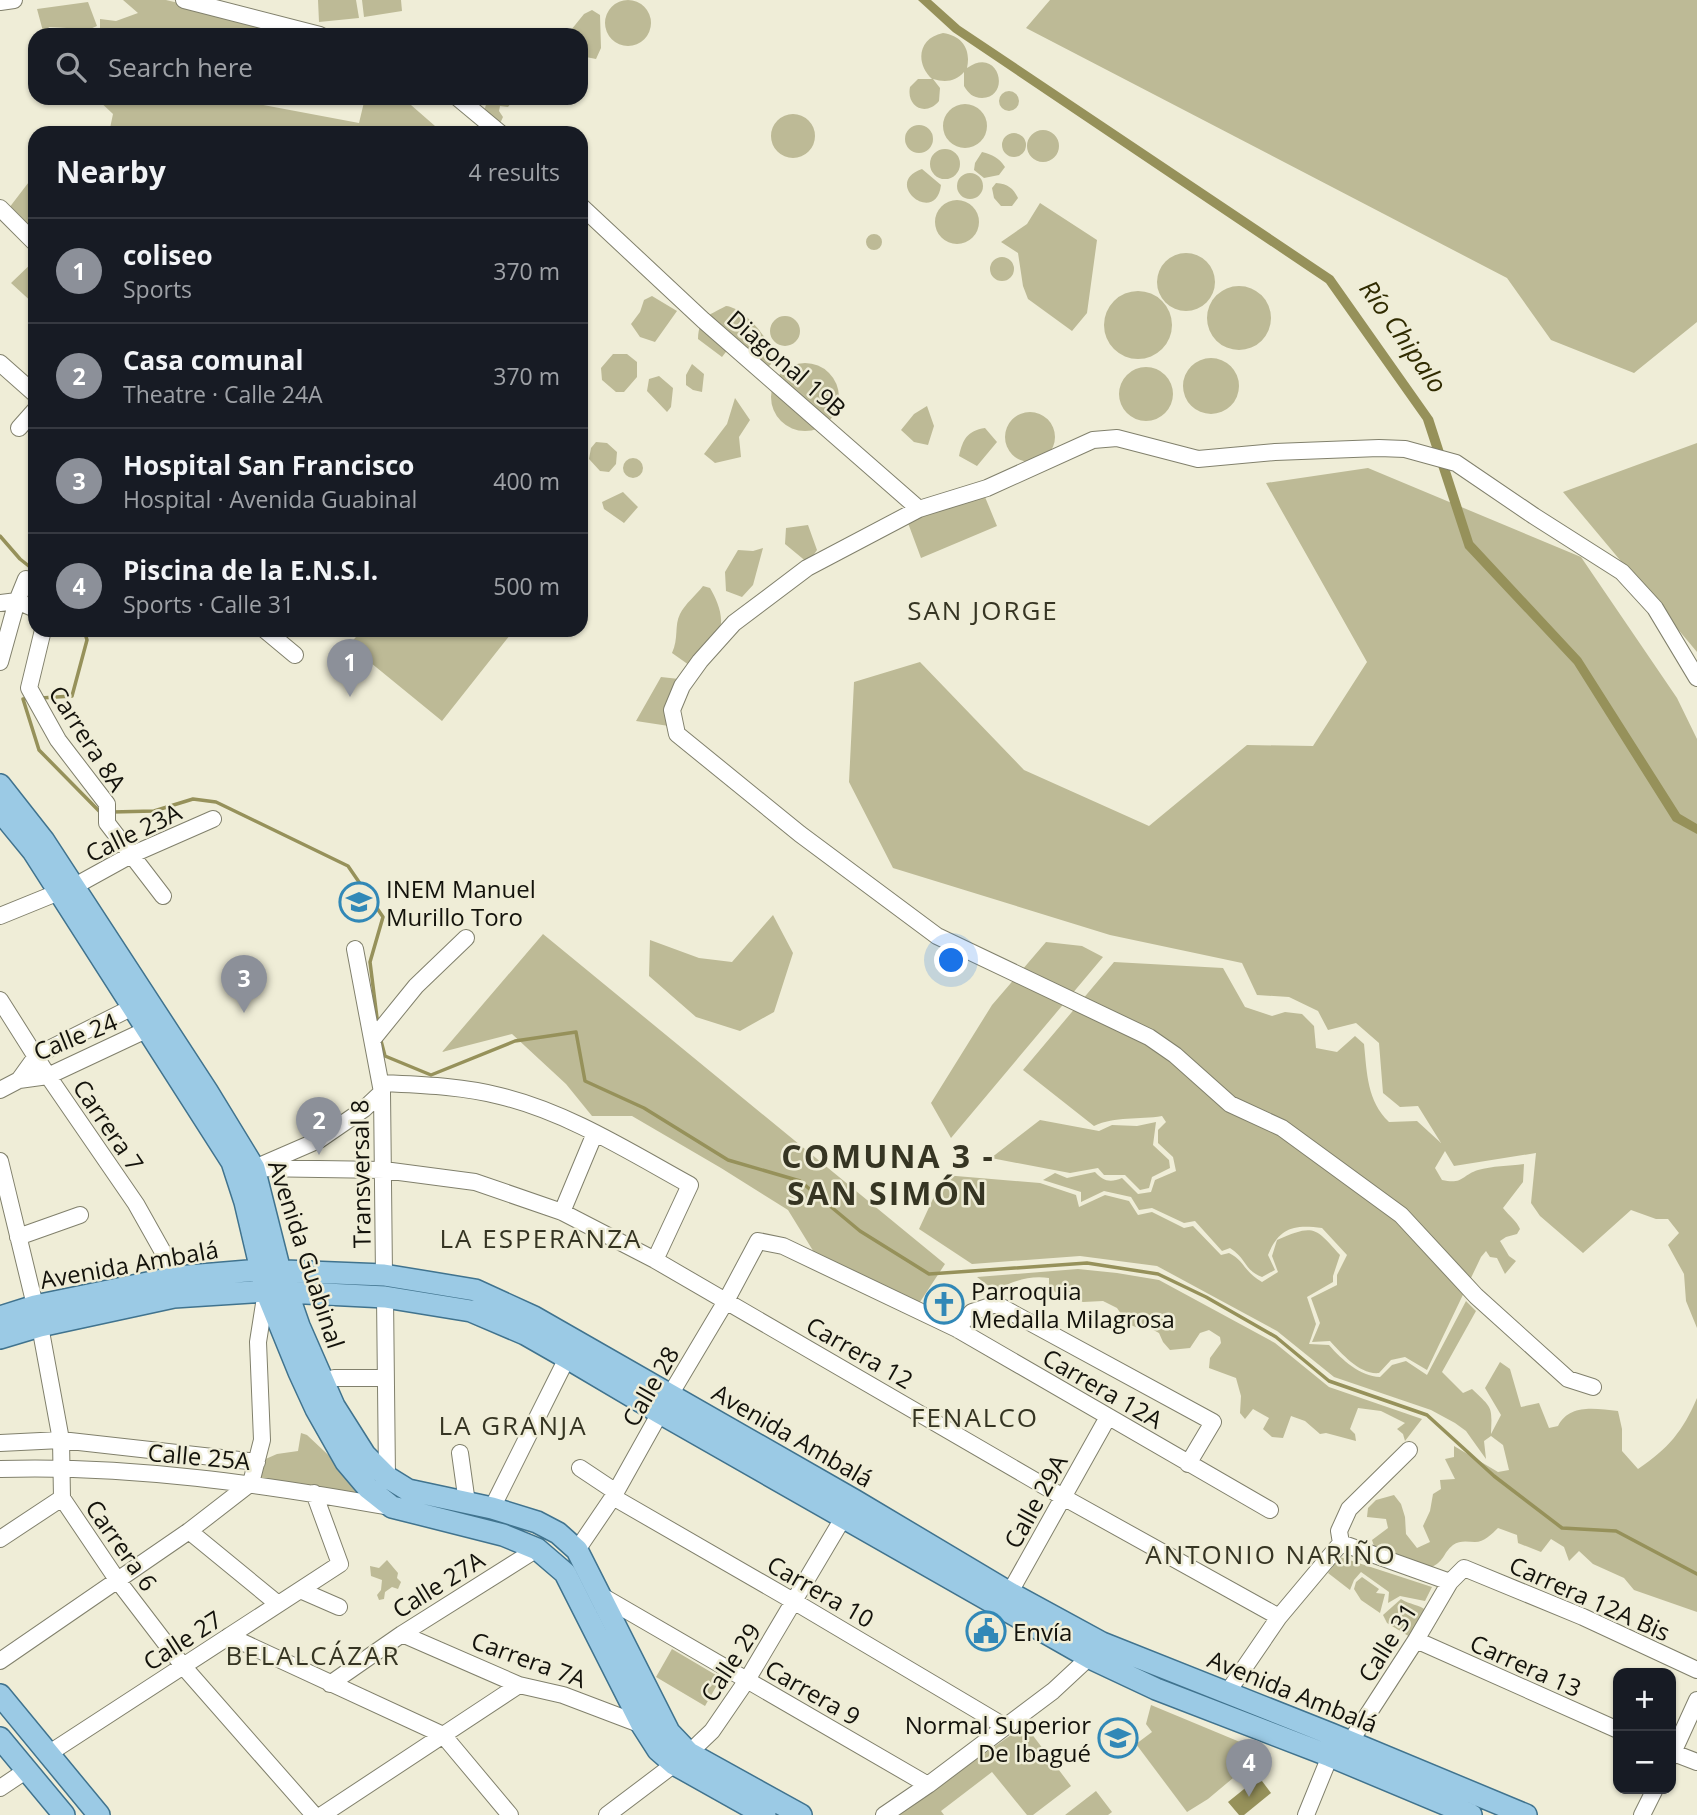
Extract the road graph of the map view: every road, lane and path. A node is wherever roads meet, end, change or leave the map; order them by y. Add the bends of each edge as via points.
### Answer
1 (14, 0) edge
2 (184, 0) edge
3 (0, 2) edge
4 (293, 28) edge
5 (466, 105) edge
6 (492, 126) edge
7 (0, 208) edge
8 (588, 213) edge
9 (28, 236) edge
10 (0, 363) edge
11 (28, 388) edge
12 (28, 418) edge
13 (19, 428) dead end
14 (919, 509) junction
15 (26, 579) dead end
16 (8, 602) edge
17 (28, 607) edge
18 (41, 637) edge
19 (273, 637) edge
20 (295, 655) dead end
21 (0, 662) edge
22 (1697, 678) edge
23 (0, 785) edge
24 (0, 811) edge
25 (213, 819) dead end
26 (131, 855) junction
27 (66, 889) junction
28 (163, 896) dead end
29 (0, 916) edge
30 (466, 938) dead end
31 (355, 949) dead end
32 (0, 1000) edge
33 (131, 1008) junction
34 (146, 1030) junction
35 (374, 1038) junction
36 (37, 1055) junction
37 (48, 1076) junction
38 (19, 1080) junction
39 (382, 1088) junction
40 (0, 1090) edge
41 (595, 1133) junction
42 (0, 1161) edge
43 (384, 1170) junction
44 (245, 1171) junction
45 (562, 1212) junction
46 (80, 1215) dead end
47 (18, 1237) junction
48 (758, 1241) joint
49 (655, 1260) junction
50 (270, 1270) junction
51 (384, 1275) junction
52 (177, 1277) junction
53 (277, 1292) junction
54 (385, 1297) junction
55 (726, 1301) junction
56 (38, 1316) junction
57 (0, 1317) edge
58 (957, 1329) junction
59 (0, 1338) edge
60 (567, 1358) junction
61 (334, 1378) dead end
62 (386, 1378) junction
63 (1593, 1387) dead end
64 (665, 1404) junction
65 (1108, 1417) junction
66 (61, 1440) junction
67 (0, 1444) edge
68 (1409, 1450) dead end
69 (460, 1452) dead end
70 (257, 1462) junction
71 (1188, 1464) junction
72 (62, 1467) junction
73 (580, 1468) dead end
74 (0, 1469) edge
75 (387, 1478) junction
76 (251, 1483) junction
77 (314, 1493) junction
78 (615, 1495) junction
79 (1063, 1497) junction
80 (62, 1498) junction
81 (467, 1503) junction
82 (392, 1507) junction
83 (492, 1508) junction
84 (849, 1509) junction
85 (1270, 1510) dead end
86 (189, 1531) junction
87 (0, 1539) edge
88 (1341, 1543) junction
89 (537, 1549) junction
90 (577, 1550) junction
91 (1464, 1569) joint
92 (118, 1581) junction
93 (1450, 1581) junction
94 (300, 1590) junction
95 (602, 1596) junction
96 (1005, 1600) junction
97 (795, 1602) junction
98 (278, 1604) junction
99 (339, 1607) dead end
100 (1279, 1617) junction
101 (402, 1634) junction
102 (229, 1636) junction
103 (1416, 1640) junction
104 (1096, 1650) junction
105 (0, 1661) edge
106 (183, 1666) junction
107 (1697, 1670) edge
108 (747, 1680) junction
109 (330, 1684) junction
110 (519, 1685) junction
111 (1227, 1693) junction
112 (0, 1695) edge
113 (1697, 1700) edge
114 (642, 1725) junction
115 (1004, 1726) junction
116 (1613, 1728) edge
117 (443, 1735) junction
118 (0, 1738) edge
119 (1350, 1742) junction
120 (1676, 1744) edge
121 (48, 1754) junction
122 (1330, 1756) junction
123 (1676, 1756) edge
124 (682, 1759) junction
125 (1697, 1762) edge
126 (27, 1770) junction
127 (928, 1785) junction
128 (0, 1787) edge
129 (1652, 1794) edge
130 (64, 1815) edge
131 (99, 1815) edge
132 (314, 1815) edge
133 (322, 1815) edge
134 (510, 1815) edge
135 (607, 1815) edge
136 (765, 1815) edge
137 (801, 1815) edge
138 (884, 1815) edge
139 (1306, 1815) edge
140 (1471, 1815) edge
141 (1527, 1815) edge
142 (1642, 1815) edge

1 - 3 street
2 - 4 street
5 - 6 street
7 - 9 street
8 - 14 street, Diagonal 19B
10 - 11 street
12 - 13 street
14 - 22 street via 980,490 1093,440 1117,438 1198,459 1405,449 1456,463 1622,572 1655,608
14 - 63 street via 807,568 734,623 682,686 672,710 677,734 800,834 937,936 1149,1037 1230,1104 1282,1128 1401,1215 1476,1296 1568,1379
15 - 16 street
16 - 17 street
16 - 21 street
18 - 26 street, Carrera 8A via 31,691
19 - 20 street
23 - 27 main road, Avenida Guabinal via 44,841
24 - 27 main road, Avenida Guabinal
25 - 26 street, Calle 23A
26 - 27 street, Calle 23A
26 - 28 street, Carrera 8A
27 - 29 street, Calle 23A
27 - 33 main road, Avenida Guabinal
27 - 44 main road, Avenida Guabinal via 207,1091
30 - 35 street via 416,986
31 - 35 street, Transversal 8
32 - 36 street, Carrera 7
33 - 34 main road, Avenida Guabinal
33 - 36 street, Calle 24
34 - 37 street, Calle 24
34 - 44 main road, Avenida Guabinal via 232,1161
35 - 39 street, Transversal 8
36 - 37 street, Carrera 7
36 - 38 street, Calle 24
37 - 38 street, Calle 24
37 - 52 street, Carrera 7 via 136,1204
38 - 40 street, Calle 24
39 - 41 street via 434,1086 500,1096
39 - 43 street, Transversal 8
39 - 44 street via 364,1109 319,1140
41 - 45 street
41 - 49 street via 690,1185
42 - 47 street, Carrera 6
43 - 44 street, Carrera 12
43 - 45 street, Carrera 12 via 475,1182
43 - 51 street, Transversal 8
44 - 50 main road, Avenida Guabinal
45 - 49 street, Carrera 12
46 - 47 street
47 - 56 street, Carrera 6
48 - 55 street, Calle 28
48 - 58 street, Carrera 12A via 783,1246
49 - 55 street, Carrera 12
50 - 51 main road, Avenida Ambalá
50 - 52 main road, Avenida Ambalá
50 - 53 main road, Avenida Guabinal
51 - 64 main road, Avenida Ambalá via 475,1290 534,1317
52 - 56 main road, Avenida Ambalá
53 - 54 main road, Avenida Ambalá
53 - 56 main road, Avenida Ambalá via 174,1297
53 - 70 street via 258,1342 262,1440
53 - 75 main road, Avenida Guabinal via 299,1326 334,1406 365,1455
53 - 82 main road, Avenida Guabinal via 299,1373 316,1409 346,1462
54 - 60 main road, Avenida Ambalá via 471,1311
54 - 62 street
55 - 64 street, Calle 28
55 - 79 street, Carrera 12
56 - 57 main road, Avenida Ambalá
56 - 59 main road, Avenida Ambalá
56 - 66 street, Carrera 6
58 - 65 street, Carrera 12A
58 - 71 street via 972,1312 996,1304 1213,1422
60 - 64 main road, Avenida Ambalá
60 - 83 street
61 - 62 street
62 - 75 street
64 - 78 street, Calle 28
64 - 84 main road, Avenida Ambalá
65 - 71 street, Carrera 12A
65 - 79 street, Calle 29A
66 - 67 street, Calle 25A
66 - 70 street, Calle 25A
66 - 72 street, Carrera 6
68 - 88 street via 1349,1510 1339,1531
69 - 81 street
70 - 76 street
71 - 85 street, Carrera 12A
72 - 74 street, Calle 25A
72 - 76 street, Calle 25A
72 - 80 street, Carrera 6
73 - 78 street, Carrera 10
75 - 81 main road, Avenida Guabinal via 408,1490
76 - 77 street, Calle 25A
76 - 86 street
77 - 82 street, Calle 25A
77 - 94 street, Calle 27 via 340,1564
78 - 90 street, Calle 28
78 - 97 street, Carrera 10
79 - 96 street, Calle 29A
79 - 100 street, Carrera 12
80 - 87 street
80 - 92 street, Carrera 6
81 - 83 main road, Avenida Guabinal
82 - 89 main road, Avenida Guabinal via 503,1535
83 - 90 main road, Avenida Guabinal via 537,1522
84 - 96 main road, Avenida Ambalá
84 - 97 street, Calle 29
86 - 92 street
86 - 98 street
88 - 93 street
88 - 100 street
89 - 101 street, Calle 27A
89 - 114 main road, Avenida Guabinal via 565,1573
90 - 95 main road, Avenida Guabinal
91 - 93 street, Calle 31
91 - 107 street, Carrera 12A Bis
92 - 105 street
92 - 106 street, Carrera 6
93 - 103 street, Calle 31
94 - 98 street, Calle 27
94 - 99 street
95 - 108 street, Carrera 9
95 - 124 main road, Avenida Guabinal
96 - 104 main road, Avenida Ambalá
97 - 108 street, Calle 29
97 - 115 street, Carrera 10
98 - 102 street, Calle 27
100 - 111 street
101 - 109 street, Calle 27A
101 - 110 street, Carrera 7A
102 - 106 street, Calle 27
102 - 109 street
103 - 116 street, Carrera 13
103 - 119 street, Calle 31
104 - 111 main road, Avenida Ambalá
104 - 115 street via 1053,1691
104 - 122 main road, Avenida Ambalá via 1156,1689
106 - 121 street, Calle 27
106 - 132 street, Carrera 6
108 - 124 street, Calle 29 via 712,1731
108 - 127 street, Carrera 9
109 - 117 street
110 - 114 street, Carrera 7A via 563,1695
110 - 117 street
111 - 119 main road, Avenida Ambalá
112 - 121 main road
113 - 120 street
114 - 124 main road, Avenida Guabinal via 658,1750
115 - 127 street
117 - 133 street
117 - 134 street
118 - 126 main road
119 - 141 main road, Avenida Ambalá
121 - 131 main road
122 - 139 street
122 - 140 main road, Avenida Ambalá
123 - 125 street
124 - 135 street, Calle 29
124 - 136 main road, Avenida Guabinal
124 - 137 main road, Avenida Guabinal
126 - 128 street
126 - 130 main road
127 - 138 street
129 - 142 street

